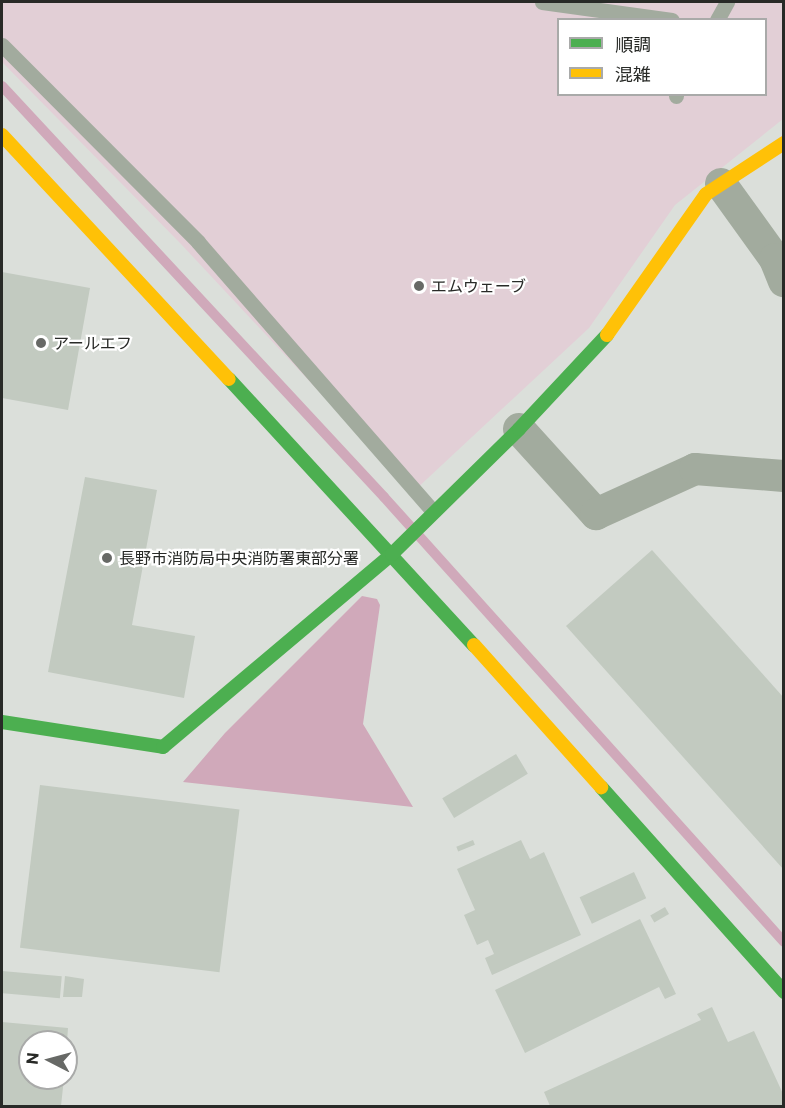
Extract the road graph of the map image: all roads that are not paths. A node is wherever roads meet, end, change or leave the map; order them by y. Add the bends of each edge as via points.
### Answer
1 (542, 2) edge
2 (727, 2) edge
3 (658, 18) edge
4 (718, 18) edge
5 (2, 45) edge
6 (2, 135) edge
7 (783, 143) edge
8 (721, 184) junction
9 (783, 281) edge
10 (519, 429) junction
11 (783, 476) edge
12 (429, 514) junction
13 (396, 549) junction
14 (2, 722) edge
15 (783, 992) edge

1 - 3 lane
2 - 4 lane
5 - 12 lane via 198,242
6 - 13 street
7 - 8 street
8 - 9 street via 775,259
8 - 10 street via 706,194 614,329
10 - 11 street via 596,514 695,469
10 - 12 street
12 - 13 street
13 - 14 street via 163,747
13 - 15 street

